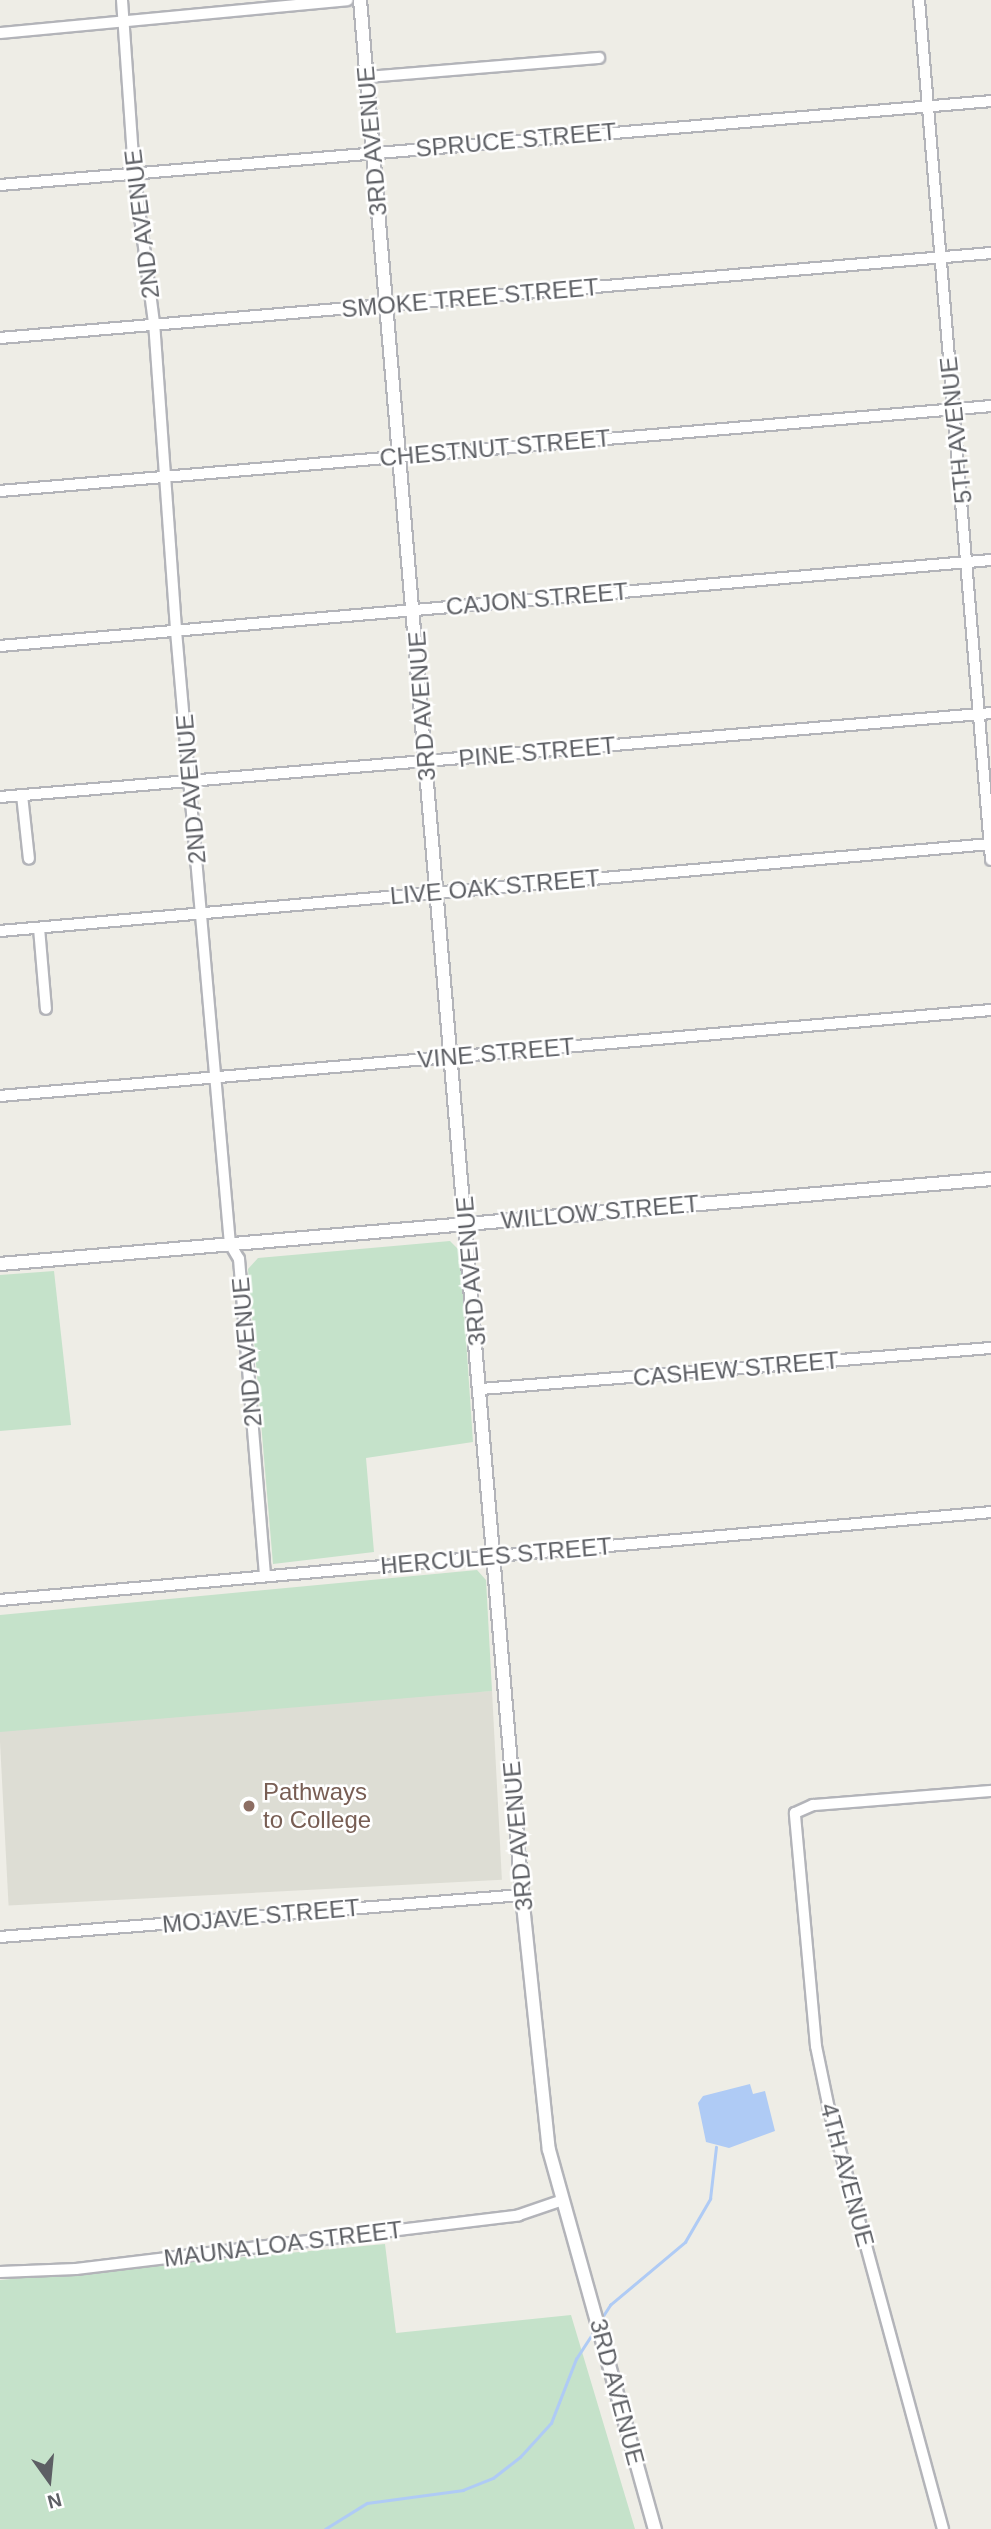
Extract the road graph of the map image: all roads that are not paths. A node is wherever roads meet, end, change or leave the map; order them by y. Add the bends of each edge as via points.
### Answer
1 (122, 0) edge
2 (347, 0) edge
3 (360, 0) edge
4 (919, 0) edge
5 (123, 21) junction
6 (0, 33) edge
7 (599, 58) dead end
8 (366, 78) junction
9 (991, 100) edge
10 (927, 106) junction
11 (373, 152) junction
12 (134, 171) junction
13 (0, 185) edge
14 (991, 253) edge
15 (940, 257) junction
16 (386, 305) junction
17 (154, 322) junction
18 (0, 338) edge
19 (991, 406) edge
20 (953, 409) junction
21 (401, 456) junction
22 (165, 477) junction
23 (0, 491) edge
24 (991, 560) edge
25 (969, 562) junction
26 (415, 610) junction
27 (176, 631) junction
28 (0, 646) edge
29 (986, 713) edge
30 (426, 761) junction
31 (192, 781) junction
32 (22, 795) junction
33 (0, 797) edge
34 (990, 844) edge
35 (29, 859) dead end
36 (991, 860) edge
37 (439, 891) junction
38 (202, 913) junction
39 (39, 928) junction
40 (0, 931) edge
41 (46, 1009) dead end
42 (991, 1010) edge
43 (453, 1057) junction
44 (216, 1077) junction
45 (0, 1096) edge
46 (991, 1179) edge
47 (467, 1223) junction
48 (230, 1244) junction
49 (0, 1264) edge
50 (991, 1348) edge
51 (481, 1389) junction
52 (991, 1512) edge
53 (496, 1556) junction
54 (265, 1576) junction
55 (0, 1600) edge
56 (991, 1791) edge
57 (522, 1895) junction
58 (0, 1937) edge
59 (563, 2200) junction
60 (0, 2272) edge
61 (655, 2529) edge
62 (943, 2529) edge

1 - 5 street, 2ND AVENUE
2 - 5 street
3 - 8 street, 3RD AVENUE
4 - 10 street, 5TH AVENUE
5 - 6 street
5 - 12 street, 2ND AVENUE
7 - 8 street
8 - 11 street, 3RD AVENUE
9 - 10 street, SPRUCE STREET
10 - 11 street, SPRUCE STREET
10 - 15 street, 5TH AVENUE
11 - 12 street, SPRUCE STREET
11 - 16 street, 3RD AVENUE
12 - 13 street, SPRUCE STREET
12 - 17 street, 2ND AVENUE
14 - 15 street, SMOKE TREE STREET
15 - 16 street, SMOKE TREE STREET
15 - 20 street, 5TH AVENUE
16 - 17 street, SMOKE TREE STREET
16 - 21 street, 3RD AVENUE
17 - 18 street, SMOKE TREE STREET
17 - 22 street, 2ND AVENUE
19 - 20 street, CHESTNUT STREET
20 - 21 street, CHESTNUT STREET
20 - 25 street, 5TH AVENUE
21 - 22 street, CHESTNUT STREET
21 - 26 street, 3RD AVENUE
22 - 23 street, CHESTNUT STREET
22 - 27 street, 2ND AVENUE
24 - 25 street, CAJON STREET
25 - 26 street, CAJON STREET
25 - 29 street, 5TH AVENUE
26 - 27 street, CAJON STREET
26 - 30 street, 3RD AVENUE
27 - 28 street, CAJON STREET
27 - 31 street, 2ND AVENUE
29 - 30 street, PINE STREET
29 - 34 street, 5TH AVENUE
30 - 31 street, PINE STREET
30 - 37 street, 3RD AVENUE
31 - 32 street, PINE STREET
31 - 38 street, 2ND AVENUE
32 - 33 street, PINE STREET
32 - 35 street
34 - 36 street, 5TH AVENUE
34 - 37 street, LIVE OAK STREET
37 - 38 street, LIVE OAK STREET
37 - 43 street, 3RD AVENUE
38 - 39 street, LIVE OAK STREET
38 - 44 street, 2ND AVENUE
39 - 40 street, LIVE OAK STREET
39 - 41 street
42 - 43 street, VINE STREET
43 - 44 street, VINE STREET
43 - 47 street, 3RD AVENUE
44 - 45 street, VINE STREET
44 - 48 street, 2ND AVENUE
46 - 47 street, WILLOW STREET
47 - 48 street, WILLOW STREET
47 - 51 street, 3RD AVENUE
48 - 49 street, WILLOW STREET
48 - 54 street, 2ND AVENUE via 239,1259
50 - 51 street, CASHEW STREET
51 - 53 street, 3RD AVENUE
52 - 53 street, HERCULES STREET
53 - 54 street, HERCULES STREET
53 - 57 street, 3RD AVENUE
54 - 55 street, HERCULES STREET
56 - 62 street, 4TH AVENUE via 813,1805 795,1813 816,2046 829,2112
57 - 58 street, MOJAVE STREET
57 - 59 street, 3RD AVENUE via 549,2150
59 - 60 street, MAUNA LOA STREET via 519,2216 76,2269
59 - 61 street, 3RD AVENUE

